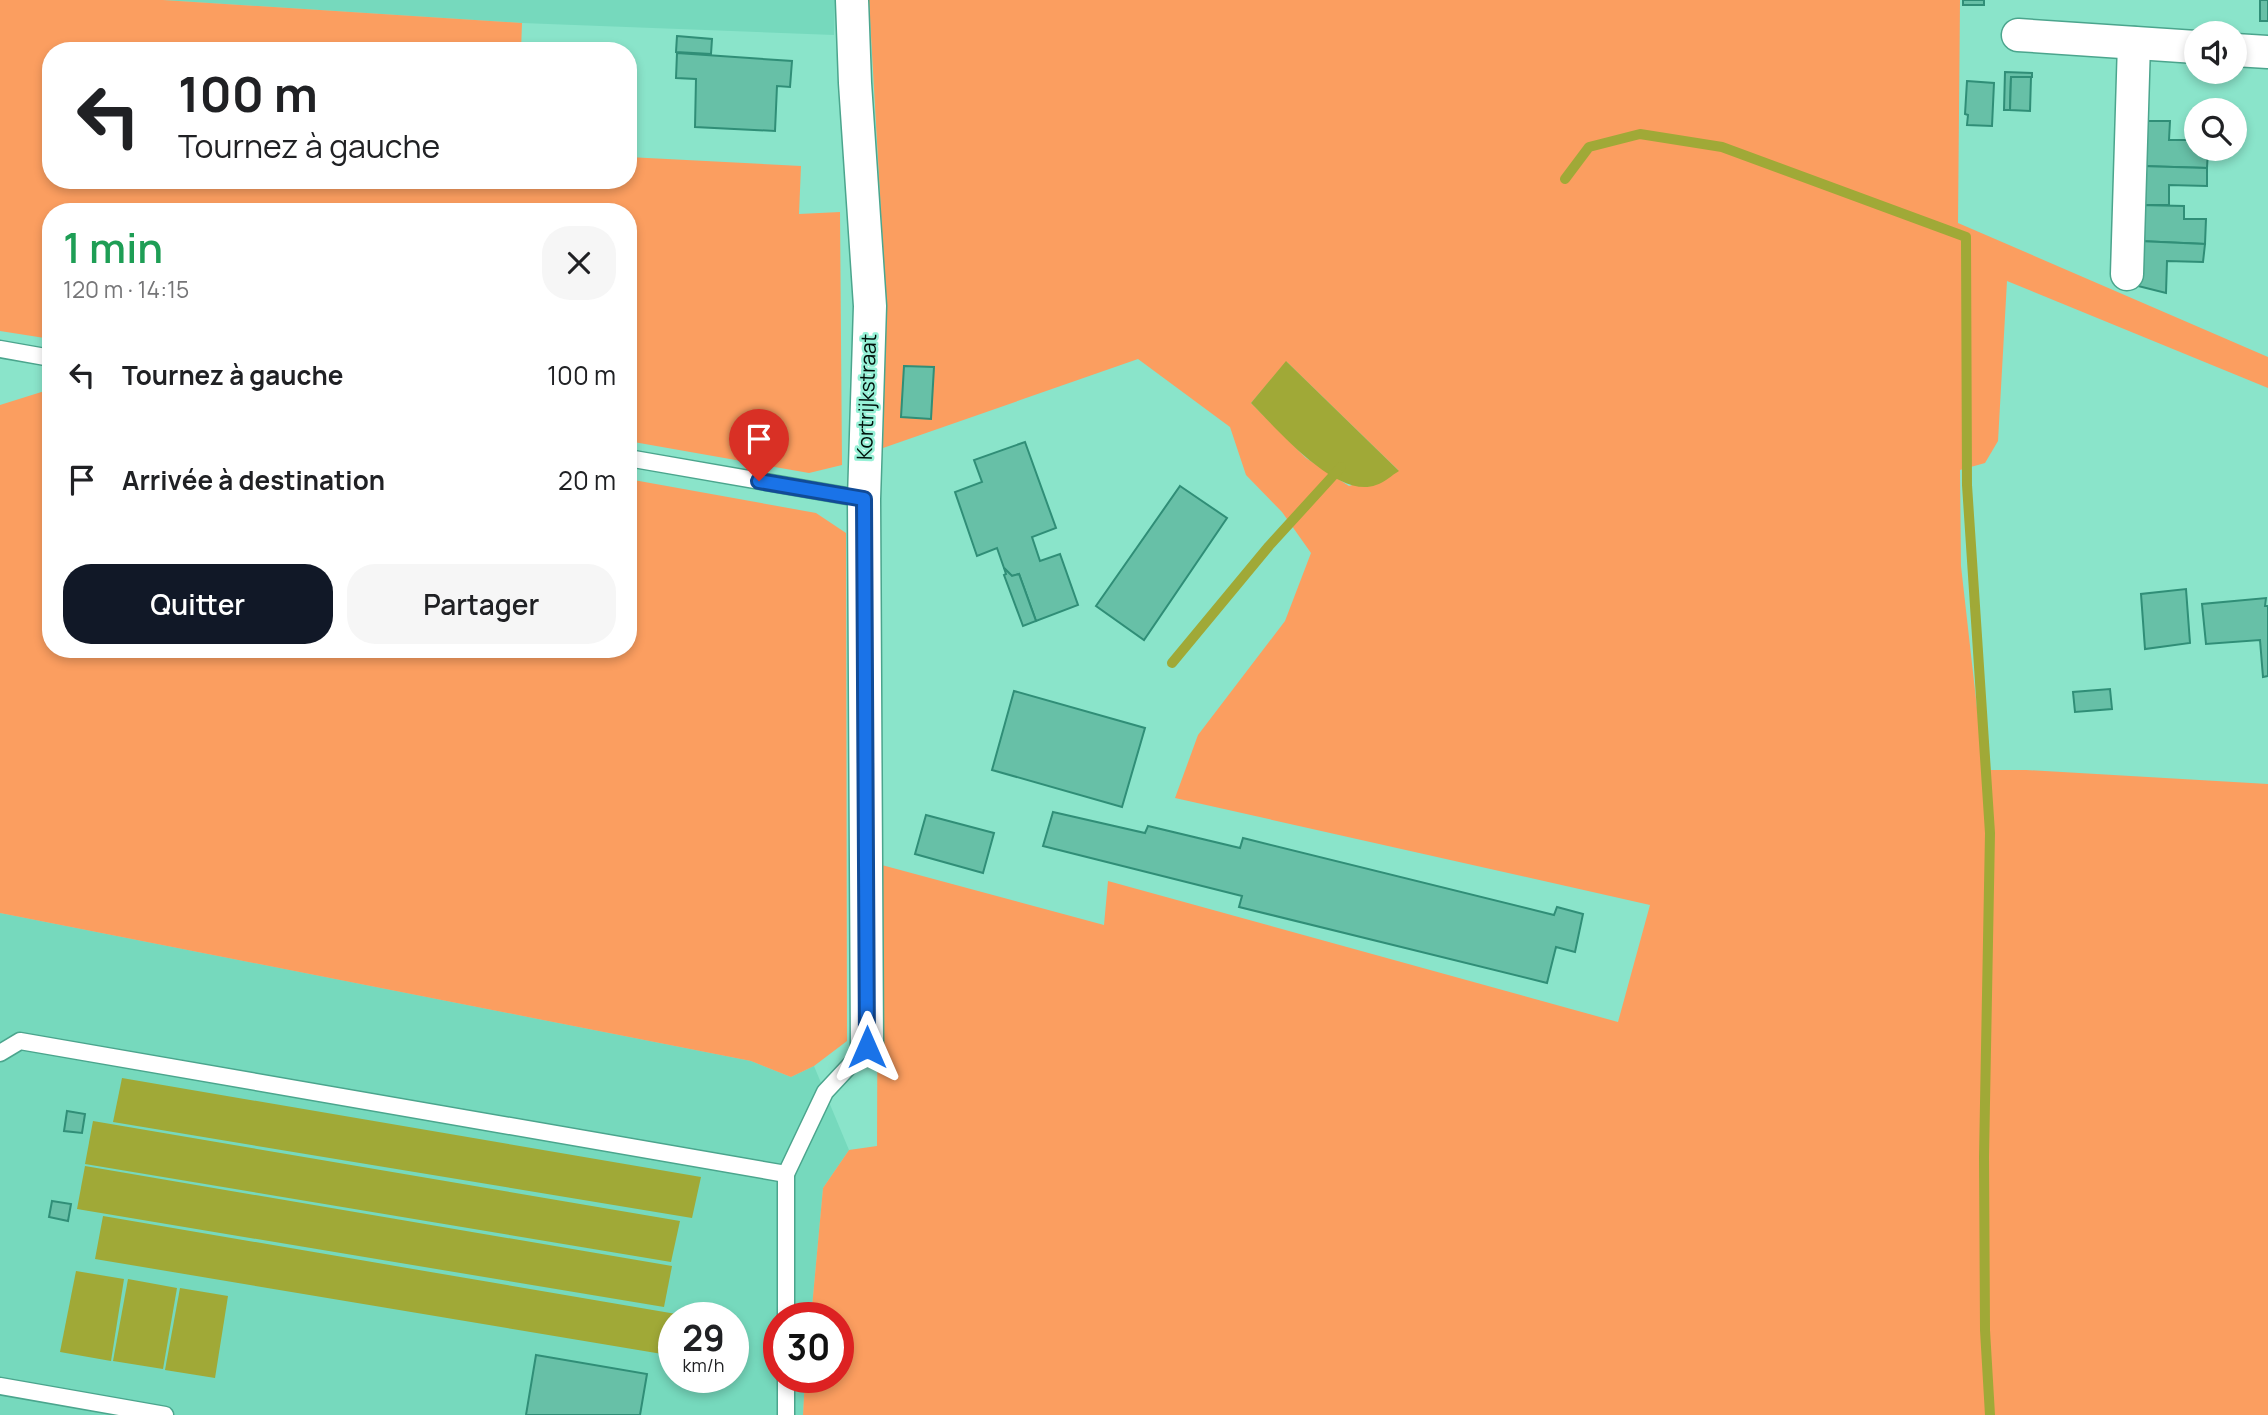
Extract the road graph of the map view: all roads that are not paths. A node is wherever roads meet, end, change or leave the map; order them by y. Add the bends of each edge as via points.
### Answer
1 (852, 0) edge
2 (2018, 35) dead end
3 (2134, 43) junction
4 (2184, 46) edge
5 (2247, 51) edge
6 (2268, 52) edge
7 (2127, 274) dead end
8 (0, 349) edge
9 (42, 356) edge
10 (637, 460) edge
11 (864, 499) junction
12 (867, 1047) joint
13 (0, 1054) edge
14 (786, 1174) junction
15 (786, 1302) edge
16 (0, 1386) edge
17 (786, 1393) edge
18 (165, 1415) edge
19 (786, 1415) edge

1 - 11 street, Kortrijkstraat via 870,306
2 - 3 street
3 - 4 street
3 - 7 street
5 - 6 street
8 - 9 lane
10 - 11 lane
11 - 12 street, Kortrijkstraat
12 - 14 lane via 825,1092
13 - 14 lane via 20,1041
14 - 15 lane
16 - 18 lane
17 - 19 lane

